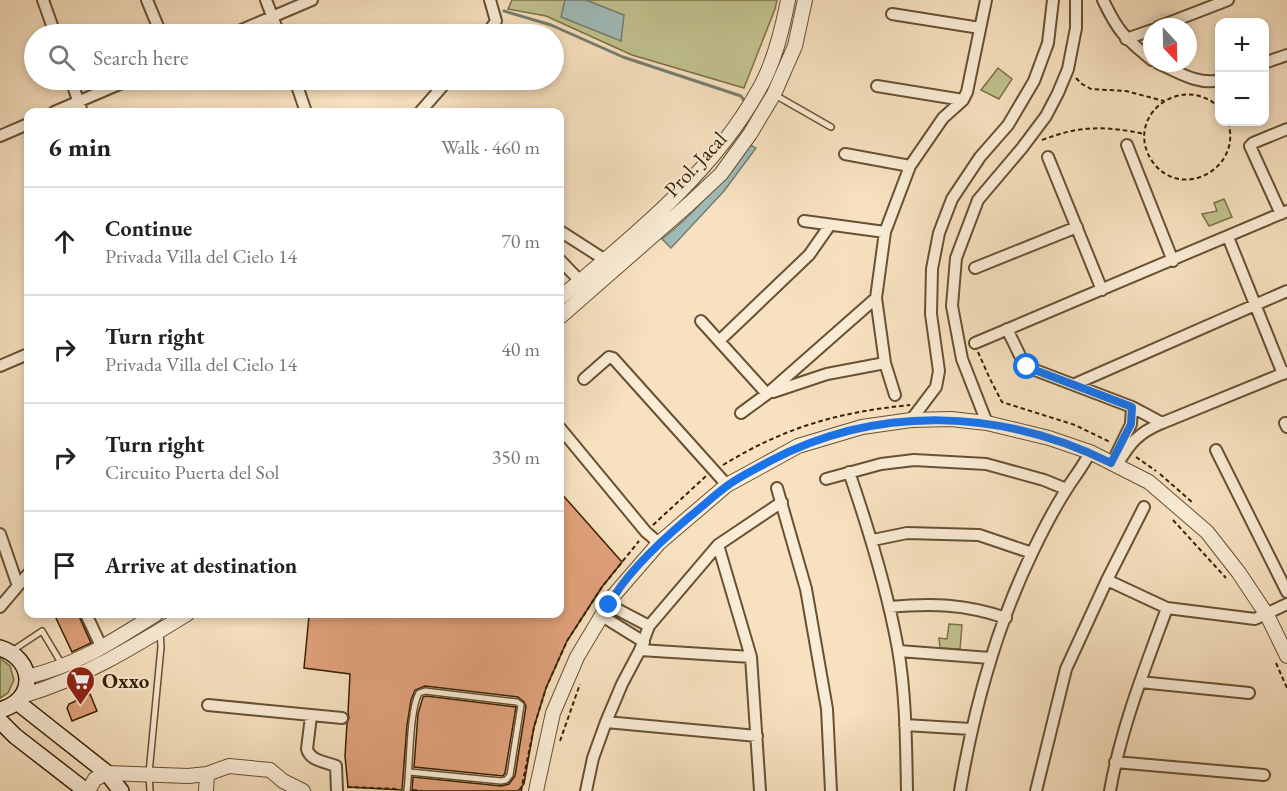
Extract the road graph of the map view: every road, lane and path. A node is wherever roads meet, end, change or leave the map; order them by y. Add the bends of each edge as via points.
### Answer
1 (43, 0) edge
2 (147, 0) edge
3 (266, 0) edge
4 (312, 0) edge
5 (490, 0) edge
6 (788, 0) edge
7 (805, 0) edge
8 (986, 0) edge
9 (1053, 0) edge
10 (1076, 0) edge
11 (1103, 0) edge
12 (1228, 0) edge
13 (892, 14) dead end
14 (272, 17) junction
15 (1181, 18) edge
16 (51, 24) edge
17 (157, 24) edge
18 (256, 24) edge
19 (275, 24) edge
20 (494, 24) edge
21 (980, 28) junction
22 (1143, 33) edge
23 (1126, 39) junction
24 (1143, 53) edge
25 (1287, 55) edge
26 (1269, 61) edge
27 (1068, 69) junction
28 (1177, 72) edge
29 (1215, 80) edge
30 (877, 86) dead end
31 (74, 90) edge
32 (111, 90) edge
33 (298, 90) edge
34 (439, 90) edge
35 (774, 94) junction
36 (963, 100) junction
37 (1164, 101) junction
38 (1215, 104) edge
39 (80, 107) edge
40 (304, 108) edge
41 (424, 108) edge
42 (24, 126) edge
43 (1229, 126) edge
44 (831, 128) dead end
45 (1287, 129) edge
46 (1145, 134) junction
47 (0, 136) edge
48 (1127, 145) dead end
49 (1022, 148) junction
50 (844, 154) dead end
51 (1048, 157) dead end
52 (910, 166) junction
53 (1284, 212) edge
54 (804, 221) dead end
55 (830, 225) junction
56 (1077, 227) junction
57 (885, 232) junction
58 (564, 234) edge
59 (1228, 237) junction
60 (1173, 261) junction
61 (564, 264) edge
62 (611, 264) junction
63 (975, 268) dead end
64 (580, 281) junction
65 (1102, 290) junction
66 (1287, 291) edge
67 (564, 295) edge
68 (876, 298) junction
69 (1254, 304) junction
70 (564, 313) edge
71 (701, 321) dead end
72 (1007, 329) junction
73 (720, 341) junction
74 (975, 343) dead end
75 (24, 356) edge
76 (885, 363) junction
77 (0, 366) edge
78 (1285, 373) edge
79 (584, 379) dead end
80 (1075, 384) junction
81 (767, 394) junction
82 (895, 395) dead end
83 (912, 405) dead end
84 (1132, 407) junction
85 (741, 413) dead end
86 (911, 420) junction
87 (987, 423) junction
88 (1162, 423) junction
89 (564, 433) edge
90 (1123, 449) junction
91 (1216, 450) dead end
92 (1088, 456) junction
93 (1114, 464) junction
94 (714, 471) junction
95 (849, 472) junction
96 (826, 479) dead end
97 (727, 485) junction
98 (777, 488) dead end
99 (1066, 489) junction
100 (782, 502) junction
101 (1144, 507) dead end
102 (646, 532) junction
103 (0, 534) edge
104 (873, 540) junction
105 (658, 543) junction
106 (718, 545) junction
107 (1032, 553) junction
108 (24, 579) edge
109 (1107, 580) junction
110 (18, 586) junction
111 (1287, 592) edge
112 (0, 607) edge
113 (890, 607) junction
114 (1167, 609) junction
115 (1272, 611) edge
116 (611, 614) junction
117 (89, 618) edge
118 (150, 618) edge
119 (180, 618) edge
120 (1006, 618) junction
121 (649, 626) junction
122 (160, 630) junction
123 (642, 646) junction
124 (102, 648) junction
125 (6, 650) edge
126 (899, 651) junction
127 (1287, 656) edge
128 (751, 657) junction
129 (990, 658) junction
130 (64, 667) junction
131 (27, 677) junction
132 (1140, 682) junction
133 (1249, 693) dead end
134 (20, 699) junction
135 (208, 705) dead end
136 (0, 710) edge
137 (311, 716) junction
138 (342, 718) dead end
139 (0, 721) edge
140 (606, 722) junction
141 (905, 725) junction
142 (971, 729) junction
143 (757, 736) junction
144 (1115, 762) junction
145 (410, 772) junction
146 (107, 773) junction
147 (149, 773) junction
148 (207, 774) junction
149 (1264, 775) dead end
150 (282, 786) edge
151 (337, 788) edge
152 (407, 790) edge
153 (87, 791) edge
154 (121, 791) edge
155 (150, 791) edge
156 (206, 791) edge
157 (303, 791) edge
158 (423, 791) edge
159 (521, 791) edge
160 (536, 791) edge
161 (586, 791) edge
162 (760, 791) edge
163 (831, 791) edge
164 (906, 791) edge
165 (960, 791) edge
166 (1036, 791) edge
167 (1110, 791) edge

1 - 16 street
2 - 17 street
3 - 14 street
4 - 14 street
5 - 20 street
6 - 62 street, Prol. Jacal via 774,55 759,90 727,140
7 - 35 street, Prol. Jacal via 795,46
8 - 21 street
9 - 86 street via 1048,43 1034,81 1008,125 980,157 952,199 939,233 932,269 931,314 939,371 936,387
10 - 27 street via 1076,28
11 - 23 street
12 - 15 street
13 - 21 street
14 - 18 street
14 - 19 street
21 - 36 street
22 - 23 street
23 - 24 street
25 - 26 street
27 - 37 path via 1091,88 1126,91
27 - 49 street via 1046,116
28 - 29 street
30 - 36 street
31 - 39 street
32 - 39 street
33 - 40 street
34 - 41 street
35 - 44 lane
35 - 62 street, Prol. Jacal via 721,174
36 - 52 street via 943,118
37 - 38 path via 1193,94
37 - 46 path via 1150,115
42 - 47 street
43 - 46 path via 1227,153 1215,169 1198,178 1178,178 1160,170 1148,154
45 - 53 street via 1250,146
46 - 49 path via 1115,128 1079,129
48 - 60 street
49 - 87 street via 978,200 956,258 952,306 962,359
50 - 52 street
51 - 56 street
52 - 57 street
53 - 59 street
54 - 55 street
55 - 57 street
55 - 73 street via 809,255
56 - 63 street
56 - 65 street
57 - 68 street
58 - 62 street
59 - 60 street
59 - 69 street
60 - 65 street
61 - 64 street
62 - 64 street
62 - 70 street, Prol. Jacal
64 - 67 street
65 - 72 street
66 - 69 street
68 - 76 street
68 - 81 street
69 - 78 street
69 - 80 street
71 - 73 street
72 - 74 street
72 - 80 street via 1027,367
73 - 81 street
75 - 77 street
76 - 81 street via 827,374
76 - 82 street
78 - 88 street
79 - 94 street via 604,359 613,358
80 - 84 street
81 - 85 street
83 - 94 path via 823,419 772,438
84 - 88 street
84 - 90 street
86 - 87 street
86 - 97 street via 862,427 798,446
87 - 92 street via 1049,438
88 - 90 street
89 - 102 street
90 - 93 street
91 - 111 street
92 - 93 street
92 - 99 street
93 - 115 street via 1149,482 1207,532
94 - 97 street
94 - 102 path
95 - 96 street
95 - 99 street via 914,460 986,464
95 - 104 street
97 - 105 street
98 - 100 street
99 - 107 street
100 - 106 street
100 - 163 street via 806,589 827,710
101 - 109 street
102 - 105 street
102 - 159 path via 602,587 567,641 534,727
103 - 110 street
104 - 107 street via 907,533 979,535
104 - 113 street
105 - 116 street via 614,595
106 - 121 street
106 - 128 street
107 - 120 street
108 - 110 street
109 - 114 street
109 - 166 street via 1066,669
110 - 112 street
113 - 120 street via 929,604 981,610
113 - 126 street
114 - 115 street
114 - 132 street
115 - 127 street
116 - 121 street
116 - 123 street
116 - 160 street via 577,657 553,713
117 - 124 street
118 - 124 street
119 - 122 street
120 - 129 street
121 - 123 street
122 - 134 street via 104,664
122 - 147 lane
123 - 128 street
123 - 140 street
124 - 130 street
125 - 130 lane via 42,631
125 - 131 main road via 20,658
126 - 129 street
126 - 141 street
128 - 143 street
129 - 142 street
130 - 131 street
131 - 134 main road
132 - 133 street
132 - 144 street
134 - 136 main road
134 - 146 main road
135 - 137 street
137 - 138 street
137 - 151 street via 307,749 314,758 336,766
139 - 153 main road
140 - 143 street
140 - 161 street
141 - 142 street
141 - 164 street
142 - 165 street
143 - 162 street
144 - 149 street
144 - 167 street
145 - 145 lane via 506,780 521,705 419,693 412,718
145 - 152 lane
146 - 147 street
146 - 153 street via 95,779
146 - 154 main road
147 - 148 street
147 - 155 lane
148 - 150 street via 228,766 270,770
148 - 156 street
150 - 157 street
151 - 152 path
152 - 158 path

